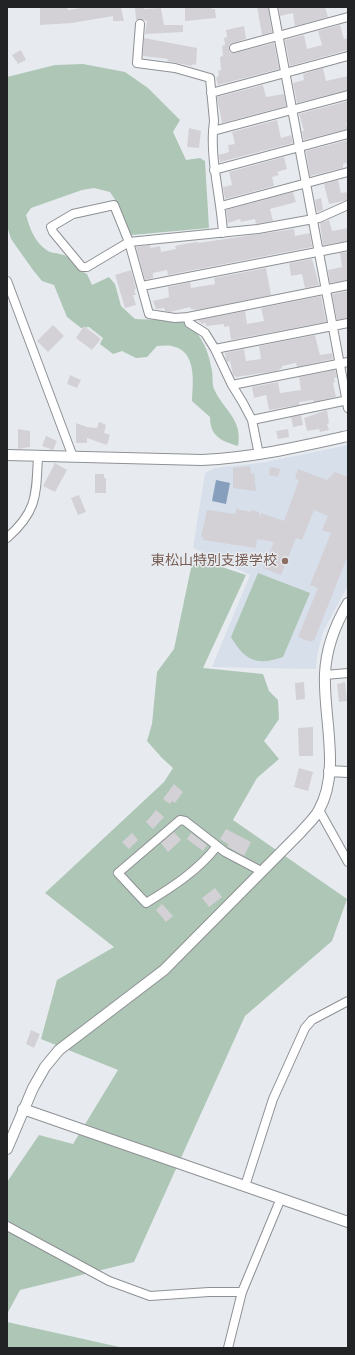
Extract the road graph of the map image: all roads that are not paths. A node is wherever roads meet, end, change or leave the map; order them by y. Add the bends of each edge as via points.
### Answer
1 (274, 7) edge
2 (348, 17) edge
3 (140, 24) dead end
4 (278, 35) junction
5 (234, 48) dead end
6 (348, 56) edge
7 (286, 73) junction
8 (211, 93) junction
9 (348, 95) edge
10 (292, 110) junction
11 (213, 131) junction
12 (348, 134) edge
13 (300, 148) junction
14 (214, 170) junction
15 (348, 172) edge
16 (306, 184) junction
17 (348, 205) edge
18 (221, 206) junction
19 (313, 219) junction
20 (223, 233) junction
21 (129, 242) junction
22 (348, 246) edge
23 (319, 252) junction
24 (7, 281) edge
25 (348, 285) edge
26 (142, 286) junction
27 (326, 290) junction
28 (188, 317) junction
29 (348, 323) edge
30 (332, 326) junction
31 (215, 348) junction
32 (344, 362) edge
33 (232, 385) junction
34 (348, 402) edge
35 (252, 420) junction
36 (348, 436) edge
37 (7, 455) edge
38 (259, 455) junction
39 (38, 456) junction
40 (73, 457) junction
41 (7, 538) edge
42 (348, 603) edge
43 (348, 673) edge
44 (325, 675) junction
45 (329, 771) junction
46 (348, 772) edge
47 (319, 810) junction
48 (217, 846) junction
49 (348, 862) edge
50 (261, 871) junction
51 (348, 1002) edge
52 (23, 1109) junction
53 (7, 1149) edge
54 (245, 1186) junction
55 (281, 1198) junction
56 (348, 1222) edge
57 (7, 1226) edge
58 (242, 1292) junction
59 (228, 1348) edge

1 - 4 street
2 - 4 street
3 - 8 street via 137,63 175,68 210,78
4 - 5 street
4 - 7 street
6 - 7 street
7 - 8 street
7 - 10 street
8 - 11 street
9 - 10 street
10 - 11 street
10 - 13 street
11 - 14 street
12 - 13 street
13 - 14 street
13 - 16 street
14 - 18 street
15 - 16 street
16 - 18 street
16 - 19 street
17 - 19 street
18 - 20 street
19 - 20 street
19 - 23 street
20 - 21 street
21 - 21 street via 82,267 53,232 52,226 73,214 114,205
21 - 26 street
22 - 23 street
23 - 26 street
23 - 27 street
24 - 40 street
25 - 27 street
26 - 28 street via 149,314
27 - 28 street
27 - 30 street
28 - 31 street via 190,323 205,333
29 - 30 street
30 - 31 street
30 - 32 street
31 - 33 street
32 - 33 street
32 - 34 street
33 - 35 street
34 - 35 street
35 - 38 street
36 - 38 street
37 - 39 street
38 - 40 street via 202,460
39 - 40 street
39 - 41 street via 33,503 21,525
42 - 44 street via 334,632
43 - 44 street
44 - 45 street via 330,746
45 - 46 street
45 - 47 street
47 - 49 street
47 - 50 street via 300,833
48 - 48 street via 185,821 180,820 118,873 146,903 168,890
48 - 50 street
50 - 52 street via 164,970 59,1050 45,1067
51 - 54 street via 312,1020 305,1028 273,1099
52 - 53 street
52 - 54 street
54 - 55 street
55 - 56 street
55 - 58 street
57 - 58 street via 109,1281 150,1296
58 - 59 street

